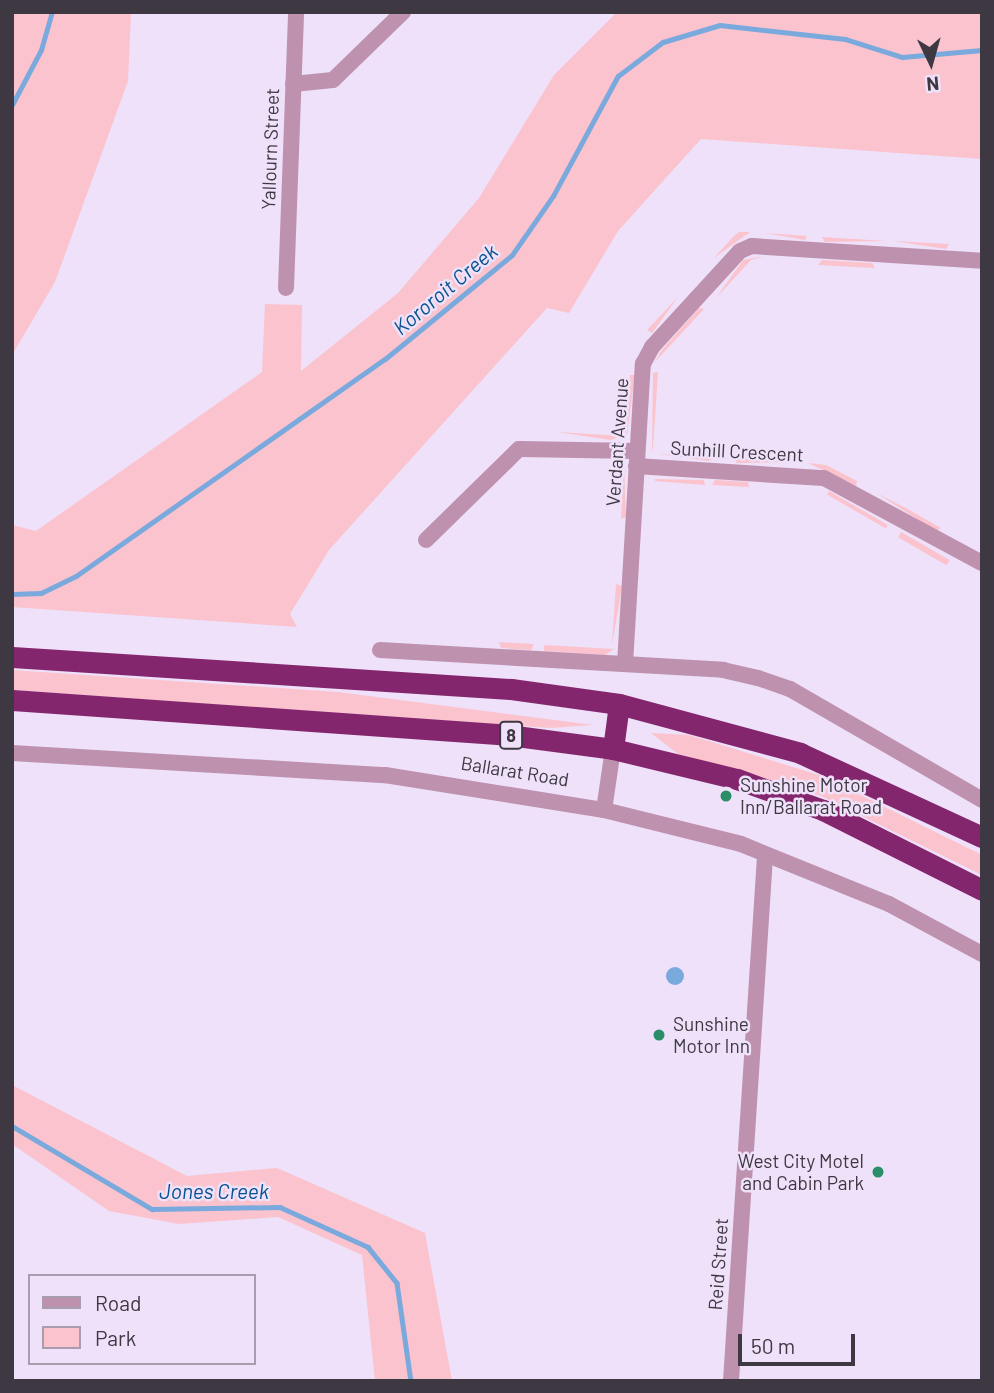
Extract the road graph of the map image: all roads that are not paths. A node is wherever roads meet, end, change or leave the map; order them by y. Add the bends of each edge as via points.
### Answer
1 (296, 12) edge
2 (403, 12) edge
3 (294, 77) junction
4 (982, 261) edge
5 (286, 288) dead end
6 (636, 459) junction
7 (426, 540) dead end
8 (982, 563) edge
9 (380, 650) dead end
10 (12, 657) edge
11 (625, 664) junction
12 (12, 700) edge
13 (619, 704) junction
14 (613, 749) junction
15 (12, 753) edge
16 (982, 800) edge
17 (604, 810) junction
18 (982, 837) edge
19 (765, 857) junction
20 (982, 890) edge
21 (982, 954) edge
22 (731, 1381) edge

1 - 3 street, Yallourn Street
2 - 3 street via 344,72
3 - 5 street, Yallourn Street
4 - 6 street, Verdant Avenue via 740,251 643,364
6 - 7 street, Sunhill Crescent via 519,449
6 - 8 street, Sunhill Crescent via 824,478
6 - 11 street, Verdant Avenue
9 - 11 street
10 - 13 highway via 511,689
11 - 16 street via 723,670 790,689
12 - 14 highway, Ballarat Road / 8 via 489,733
13 - 14 highway
13 - 18 highway via 800,753
14 - 17 street
14 - 20 highway, Ballarat Road / 8 via 726,776 813,806
15 - 17 street, Ballarat Road via 385,775
17 - 19 street, Ballarat Road via 740,844
19 - 21 street, Ballarat Road via 889,904
19 - 22 street, Reid Street

